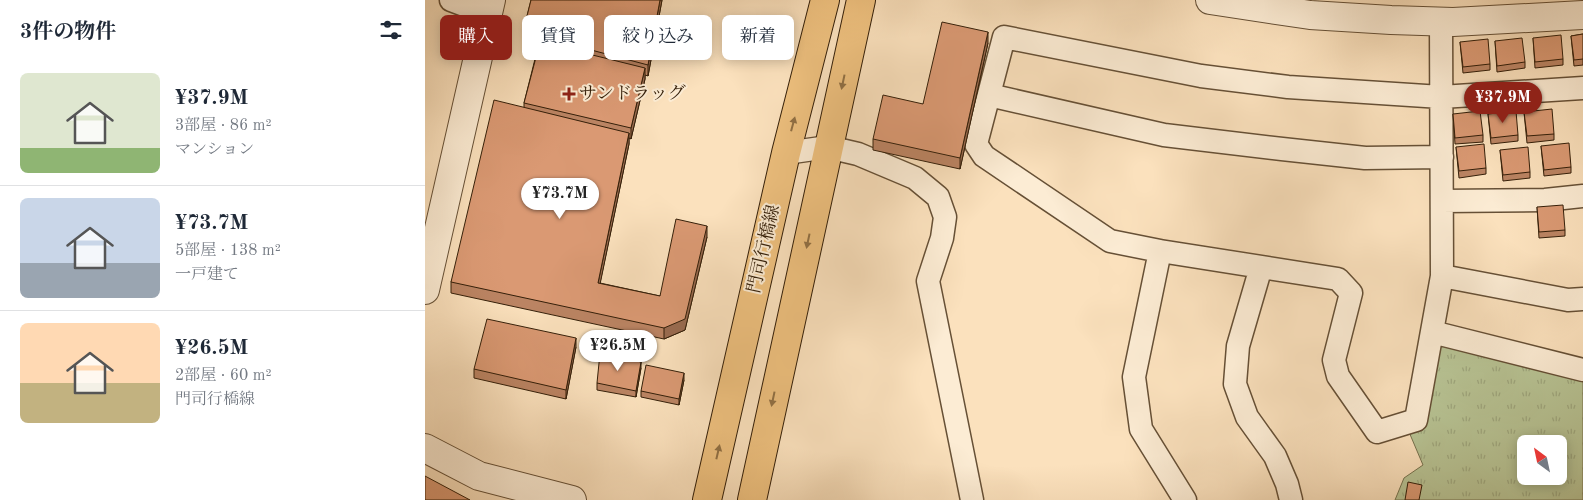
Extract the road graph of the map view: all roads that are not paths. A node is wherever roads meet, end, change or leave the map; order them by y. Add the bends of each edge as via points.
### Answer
1 (451, 0) edge
2 (825, 0) edge
3 (861, 0) edge
4 (1210, 0) edge
5 (489, 7) edge
6 (1583, 15) edge
7 (1441, 22) junction
8 (1583, 88) edge
9 (989, 95) junction
10 (1441, 97) junction
11 (828, 147) junction
12 (786, 153) junction
13 (1442, 157) junction
14 (1583, 196) edge
15 (1442, 201) junction
16 (1160, 252) junction
17 (1261, 267) junction
18 (1442, 276) junction
19 (425, 290) edge
20 (1583, 299) edge
21 (1432, 332) junction
22 (1583, 370) edge
23 (425, 448) edge
24 (572, 500) edge
25 (707, 500) edge
26 (752, 500) edge
27 (972, 500) edge
28 (1185, 500) edge
29 (1291, 500) edge

1 - 5 street
12 -> 2 main road, 門司行橋線
3 -> 11 main road
4 - 7 street via 1310,15
5 - 19 street
6 - 7 street
7 - 10 street
8 - 10 street
9 - 10 street via 1004,37 1201,76 1288,87
9 - 13 street via 1164,135 1365,158
9 - 16 street via 976,144 984,156 1110,241
10 - 13 street
11 - 12 street
11 -> 26 main road
11 - 27 street via 858,154 893,168 915,178 939,197 945,217 928,281
25 -> 12 main road, 門司行橋線
13 - 15 street
14 - 15 street via 1545,200
15 - 18 street
16 - 17 street
16 - 28 street via 1134,377 1141,429
17 - 21 street via 1338,279 1351,293 1334,360 1338,376 1377,432 1416,420
17 - 29 street via 1238,346 1235,384 1247,417 1275,456
18 - 20 street via 1568,300
18 - 21 street
21 - 22 street
23 - 24 street via 479,476

